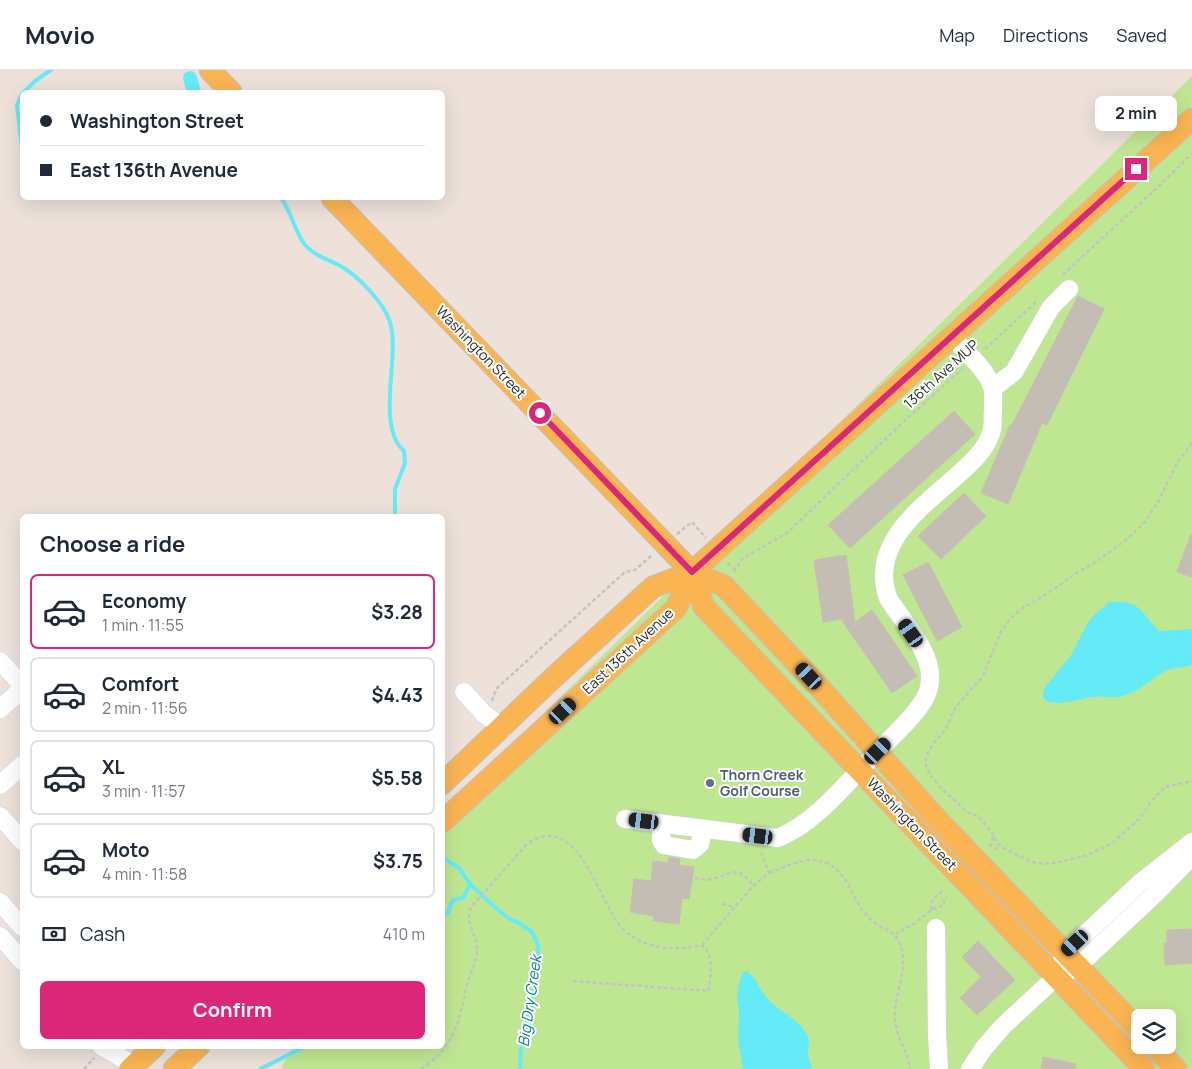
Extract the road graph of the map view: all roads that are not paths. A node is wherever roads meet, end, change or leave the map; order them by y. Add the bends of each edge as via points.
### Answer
1 (210, 70) edge
2 (229, 90) edge
3 (1192, 119) edge
4 (334, 200) edge
5 (1065, 284) road end
6 (952, 336) junction
7 (993, 388) junction
8 (692, 572) junction
9 (0, 661) edge
10 (20, 683) edge
11 (20, 691) edge
12 (464, 692) dead end
13 (0, 709) edge
14 (503, 728) junction
15 (878, 751) junction
16 (20, 767) edge
17 (860, 770) junction
18 (445, 781) edge
19 (0, 785) edge
20 (0, 816) edge
21 (445, 819) edge
22 (625, 819) dead end
23 (20, 839) edge
24 (1192, 842) edge
25 (1192, 856) edge
26 (0, 902) edge
27 (20, 925) edge
28 (936, 928) dead end
29 (0, 936) edge
30 (20, 959) edge
31 (1071, 960) junction
32 (1056, 977) junction
33 (1131, 1022) edge
34 (108, 1049) edge
35 (151, 1049) edge
36 (196, 1049) edge
37 (1162, 1054) edge
38 (132, 1062) edge
39 (174, 1069) edge
40 (939, 1069) edge
41 (970, 1069) edge
42 (1144, 1069) edge
43 (1176, 1069) edge

1 - 2 main road
3 - 6 main road, East 136th Avenue
4 - 8 main road, Washington Street
5 - 7 street via 1014,372
6 - 7 street
6 - 8 main road, East 136th Avenue
7 - 15 street via 992,431 983,448 907,522 893,540 885,558 883,578 888,598 927,658 930,679 925,698
8 - 14 main road, East 136th Avenue via 653,587
8 - 15 main road, Washington Street via 724,586
8 - 17 main road, Washington Street via 704,607
8 - 21 main road, East 136th Avenue via 676,608
9 - 10 street
11 - 13 street
12 - 14 street via 484,714
14 - 18 main road, East 136th Avenue
15 - 17 street
15 - 31 main road, Washington Street via 937,819
16 - 19 street
17 - 22 street via 791,833 778,838
17 - 32 main road, Washington Street
20 - 23 street
24 - 31 street via 1141,882
25 - 31 street via 1157,892
26 - 27 street
28 - 40 street
29 - 30 street
31 - 32 street
31 - 33 main road, Washington Street
32 - 41 street via 1004,1026
32 - 42 main road, Washington Street
34 - 38 street
35 - 38 main road
36 - 39 main road
37 - 43 main road

